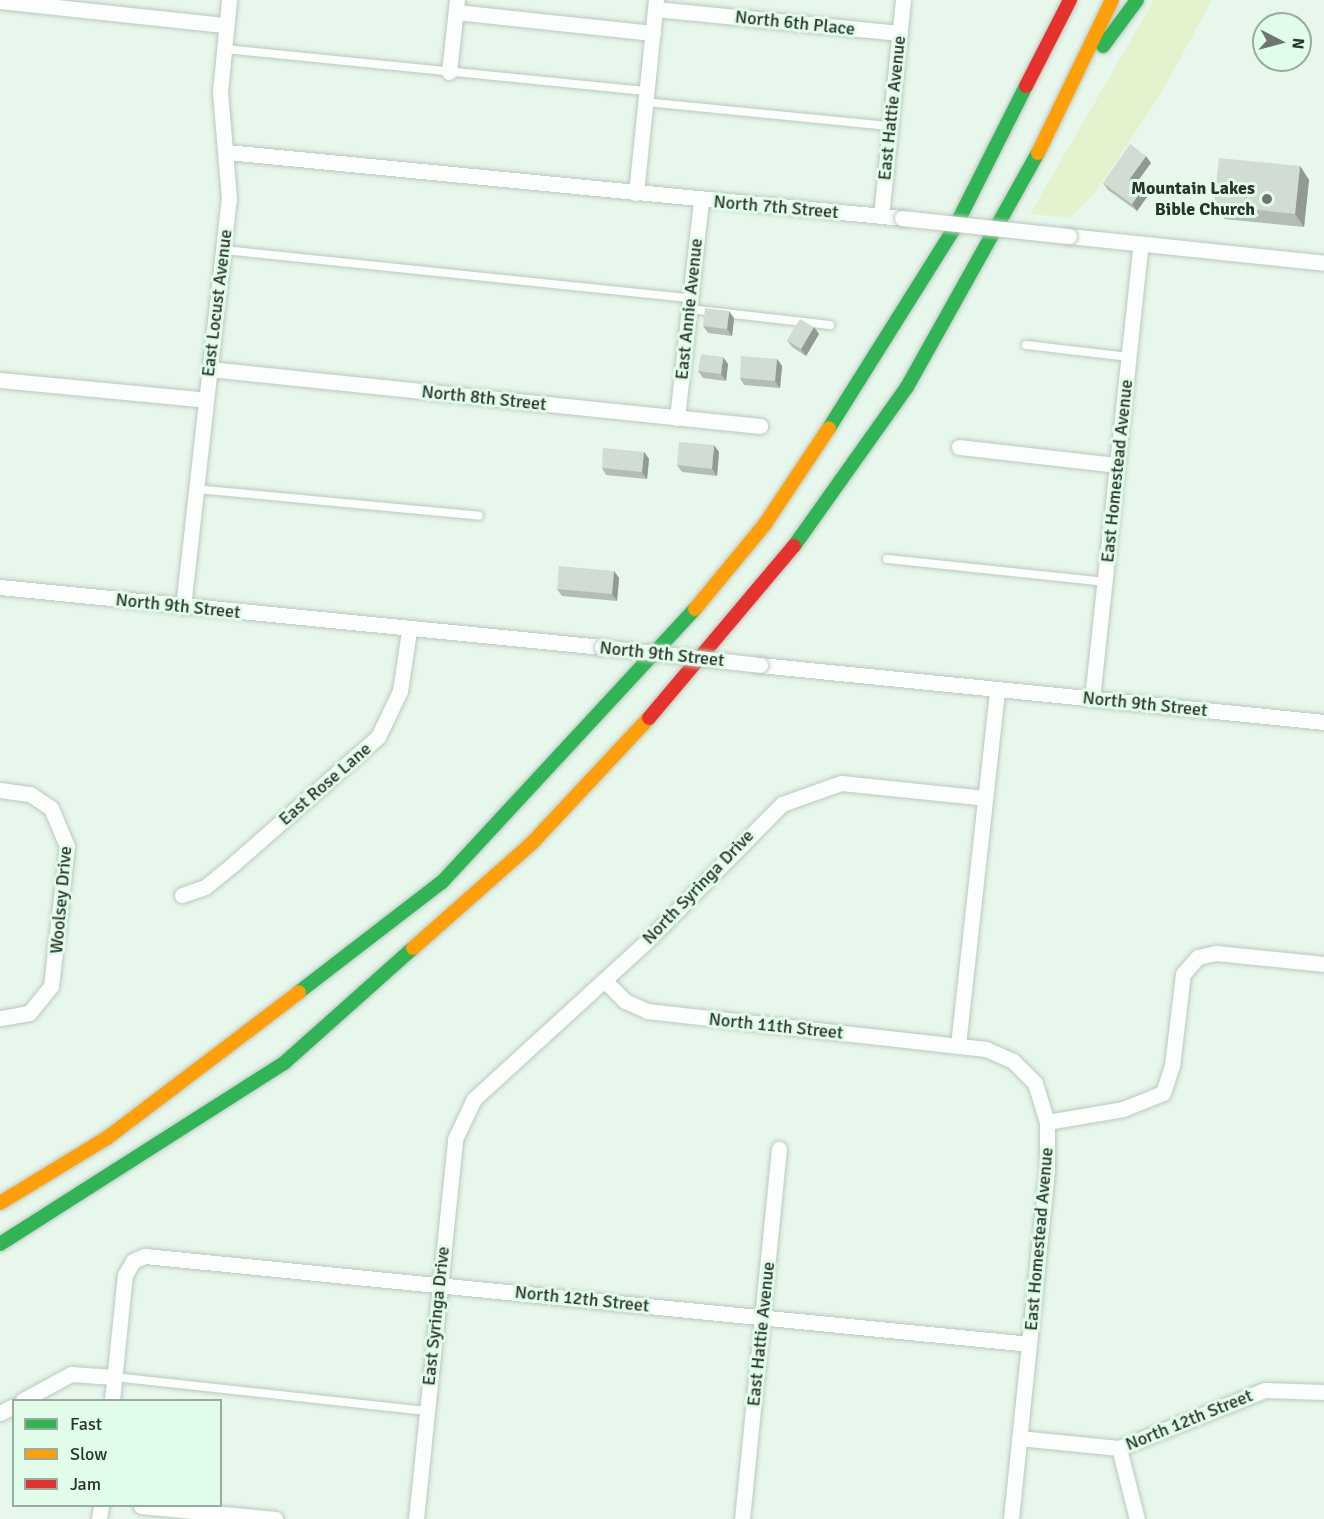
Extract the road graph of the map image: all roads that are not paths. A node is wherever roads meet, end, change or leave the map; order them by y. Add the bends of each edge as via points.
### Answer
1 (229, 0) edge
2 (903, 0) edge
3 (1070, 0) edge
4 (1112, 0) edge
5 (1137, 0) edge
6 (0, 1) edge
7 (656, 4) edge
8 (456, 6) edge
9 (226, 25) junction
10 (653, 33) junction
11 (900, 33) junction
12 (224, 49) junction
13 (450, 72) junction
14 (1073, 87) junction
15 (646, 97) junction
16 (890, 126) junction
17 (227, 152) junction
18 (636, 194) junction
19 (701, 200) junction
20 (881, 216) junction
21 (1141, 244) junction
22 (222, 250) junction
23 (1324, 263) edge
24 (690, 303) junction
25 (830, 325) dead end
26 (1026, 345) dead end
27 (1129, 357) junction
28 (209, 369) junction
29 (0, 380) edge
30 (206, 400) junction
31 (677, 418) junction
32 (760, 426) dead end
33 (959, 447) dead end
34 (1118, 465) junction
35 (196, 489) junction
36 (479, 516) dead end
37 (887, 559) dead end
38 (1105, 582) junction
39 (0, 587) edge
40 (183, 606) junction
41 (409, 631) junction
42 (996, 689) junction
43 (1092, 699) junction
44 (1324, 722) edge
45 (0, 790) edge
46 (985, 798) junction
47 (182, 895) dead end
48 (1324, 964) edge
49 (605, 981) junction
50 (0, 1018) edge
51 (958, 1045) junction
52 (464, 1114) joint
53 (1047, 1122) junction
54 (779, 1149) dead end
55 (0, 1203) edge
56 (0, 1244) edge
57 (439, 1284) junction
58 (763, 1317) junction
59 (1029, 1344) junction
60 (114, 1377) junction
61 (1324, 1392) edge
62 (26, 1399) edge
63 (112, 1399) edge
64 (426, 1411) junction
65 (1019, 1438) junction
66 (1119, 1448) junction
67 (151, 1507) edge
68 (275, 1519) edge
69 (416, 1519) edge
70 (742, 1519) edge
71 (1011, 1519) edge
72 (1137, 1519) edge

1 - 9 street, East Locust Avenue
2 - 11 street, East Hattie Avenue
3 - 55 highway via 955,227 822,440 765,524 662,650 442,882 107,1138
4 - 14 highway
5 - 14 highway
6 - 9 street
7 - 10 street
7 - 11 street, North 6th Place
8 - 10 street
8 - 13 street
9 - 12 street, East Locust Avenue
10 - 15 street
11 - 16 street, East Hattie Avenue
12 - 13 lane
12 - 17 street, East Locust Avenue via 220,92
13 - 15 lane
14 - 56 highway via 1009,213 868,443 780,564 585,788 532,843 284,1063
15 - 16 lane
15 - 18 street
16 - 20 street, East Hattie Avenue
17 - 18 street, North 7th Street
17 - 22 street, East Locust Avenue
18 - 19 street, North 7th Street
19 - 20 street, North 7th Street
19 - 24 street, East Annie Avenue
20 - 21 street, North 7th Street, bridge
21 - 23 street, North 7th Street
21 - 27 street, East Homestead Avenue
22 - 24 lane
22 - 28 street, East Locust Avenue
24 - 25 lane
24 - 31 street, East Annie Avenue
26 - 27 lane
27 - 34 street, East Homestead Avenue
28 - 30 street, East Locust Avenue
28 - 31 street, North 8th Street
29 - 30 street
30 - 35 street, East Locust Avenue
31 - 32 street, North 8th Street
33 - 34 street
34 - 38 street, East Homestead Avenue
35 - 36 lane
35 - 40 street, East Locust Avenue
37 - 38 lane
38 - 43 street, East Homestead Avenue
39 - 40 street, North 9th Street
40 - 41 street, North 9th Street
41 - 42 street, North 9th Street, bridge via 602,647
41 - 47 street, East Rose Lane via 400,691 378,738 231,866 205,886
42 - 43 street, North 9th Street
42 - 46 street
43 - 44 street, North 9th Street
45 - 50 street, Woolsey Drive via 30,794 51,808 67,846 51,986 29,1013
46 - 49 street, North Syringa Drive via 842,783 799,795 764,819
46 - 51 street
48 - 53 street via 1216,953 1198,957 1183,974 1172,1066 1163,1093 1123,1109
49 - 51 street, North 11th Street via 625,1001 647,1011
49 - 52 street, North Syringa Drive
51 - 53 street, East Homestead Avenue via 1013,1061 1035,1083
52 - 57 street, East Syringa Drive via 454,1139
53 - 59 street, East Homestead Avenue
54 - 58 street, East Hattie Avenue
57 - 58 street, North 12th Street
57 - 60 street, North 12th Street via 136,1259 125,1275
57 - 64 street, East Syringa Drive
58 - 59 street, North 12th Street
58 - 70 street, East Hattie Avenue
59 - 65 street, East Homestead Avenue
60 - 62 street via 71,1374
60 - 63 street
60 - 64 lane
61 - 66 street, North 12th Street via 1265,1390
64 - 69 street, East Syringa Drive
65 - 66 street, North 12th Street
65 - 71 street, East Homestead Avenue
66 - 72 street
67 - 68 street

